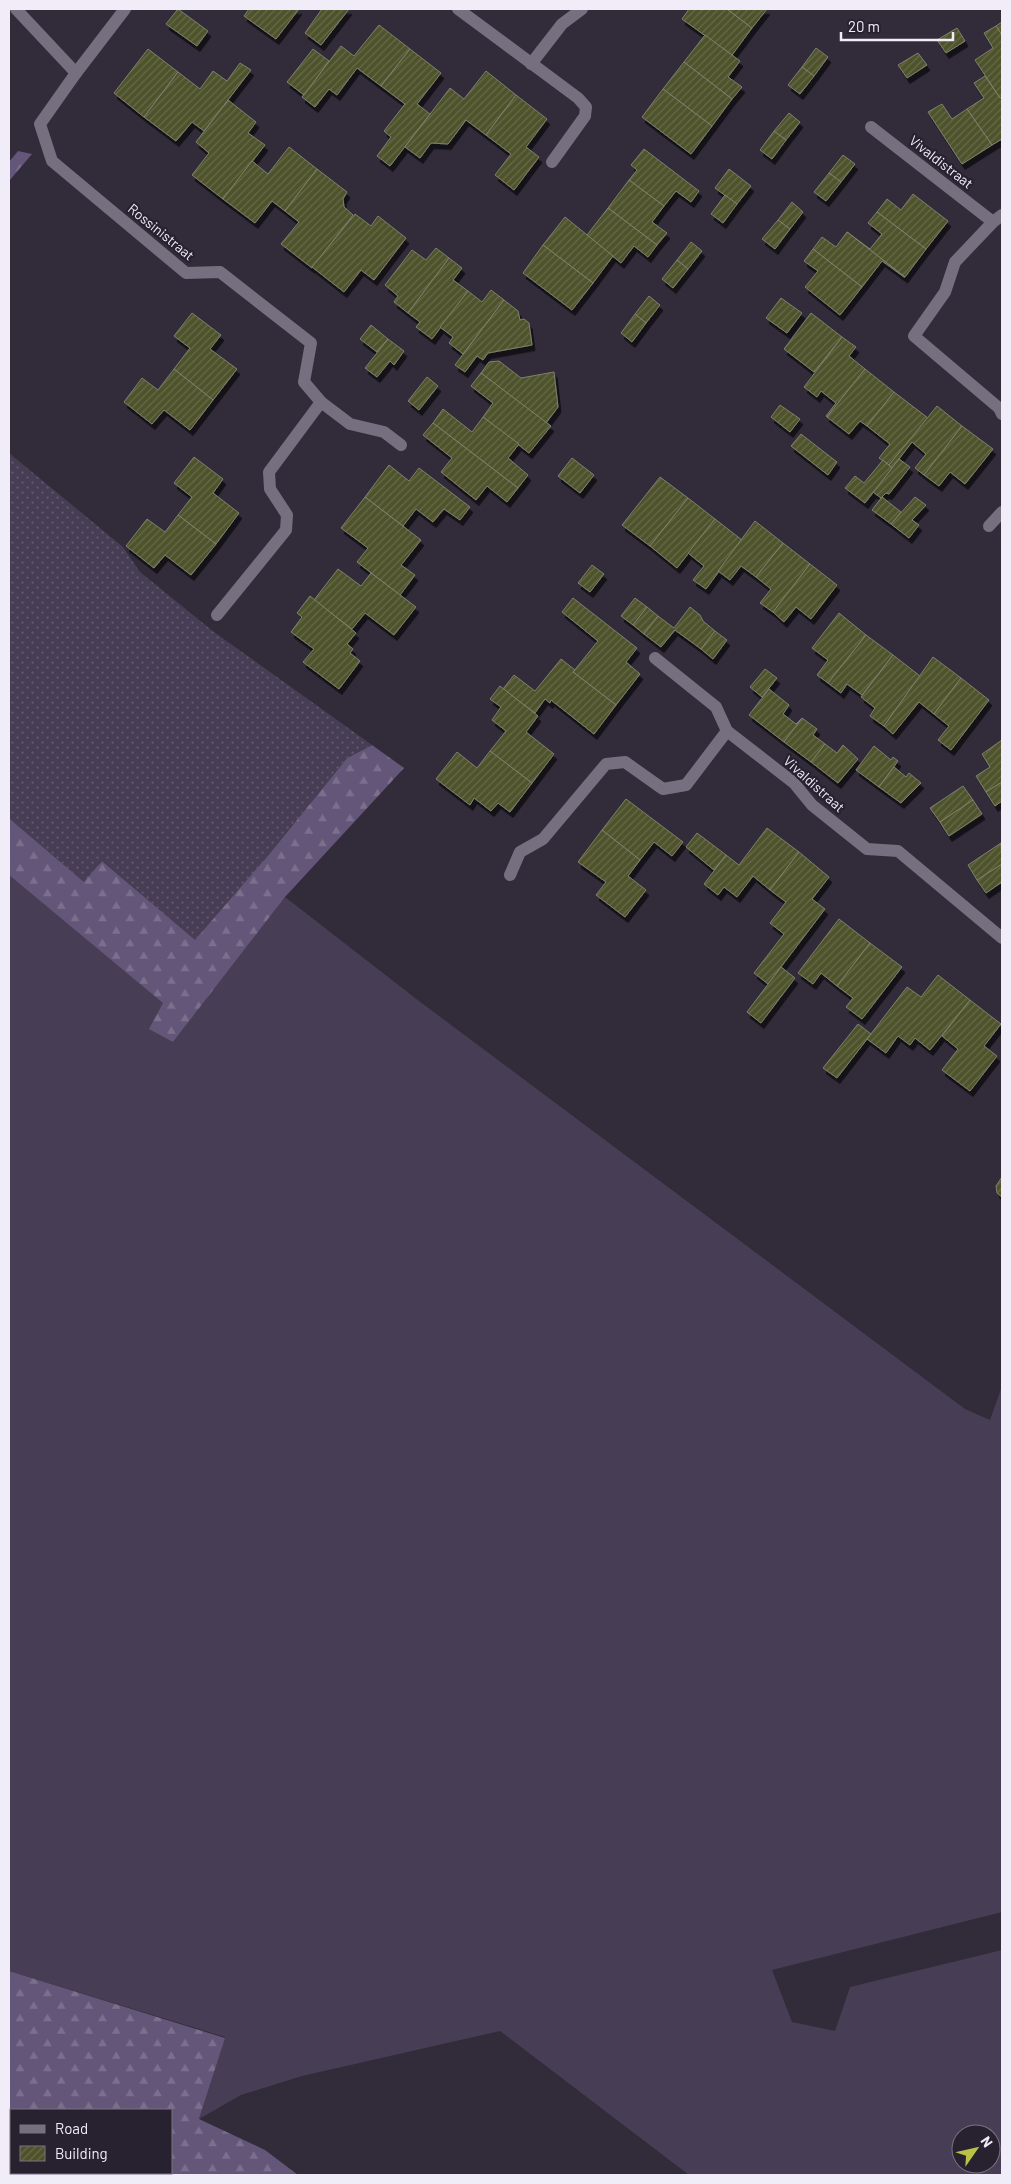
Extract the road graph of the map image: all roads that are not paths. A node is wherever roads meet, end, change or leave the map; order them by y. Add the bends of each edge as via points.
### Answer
1 (16, 9) edge
2 (125, 9) edge
3 (458, 9) edge
4 (582, 9) edge
5 (531, 64) junction
6 (76, 73) junction
7 (871, 127) dead end
8 (552, 162) dead end
9 (998, 218) edge
10 (321, 402) junction
11 (1002, 414) edge
12 (401, 445) dead end
13 (1002, 512) edge
14 (989, 526) dead end
15 (218, 615) dead end
16 (655, 658) dead end
17 (727, 731) junction
18 (510, 875) dead end
19 (1002, 938) edge

1 - 6 street
2 - 6 street, Rossinistraat
3 - 5 street
4 - 5 street via 562,24
5 - 8 street via 586,107 585,116
6 - 10 street, Rossinistraat via 40,124 52,161 186,273 220,272 311,343 304,382
7 - 9 street, Vivaldistraat
9 - 11 street, Vivaldistraat via 955,262 946,292 914,336 999,408
10 - 12 street, Rossinistraat via 350,424 384,432
10 - 15 street via 269,472 270,489 287,515 286,530
13 - 14 street
16 - 17 street, Vivaldistraat via 716,707
17 - 18 street via 686,784 663,788 625,762 606,764 542,839 520,852
17 - 19 street, Vivaldistraat via 794,783 812,805 868,849 898,851

